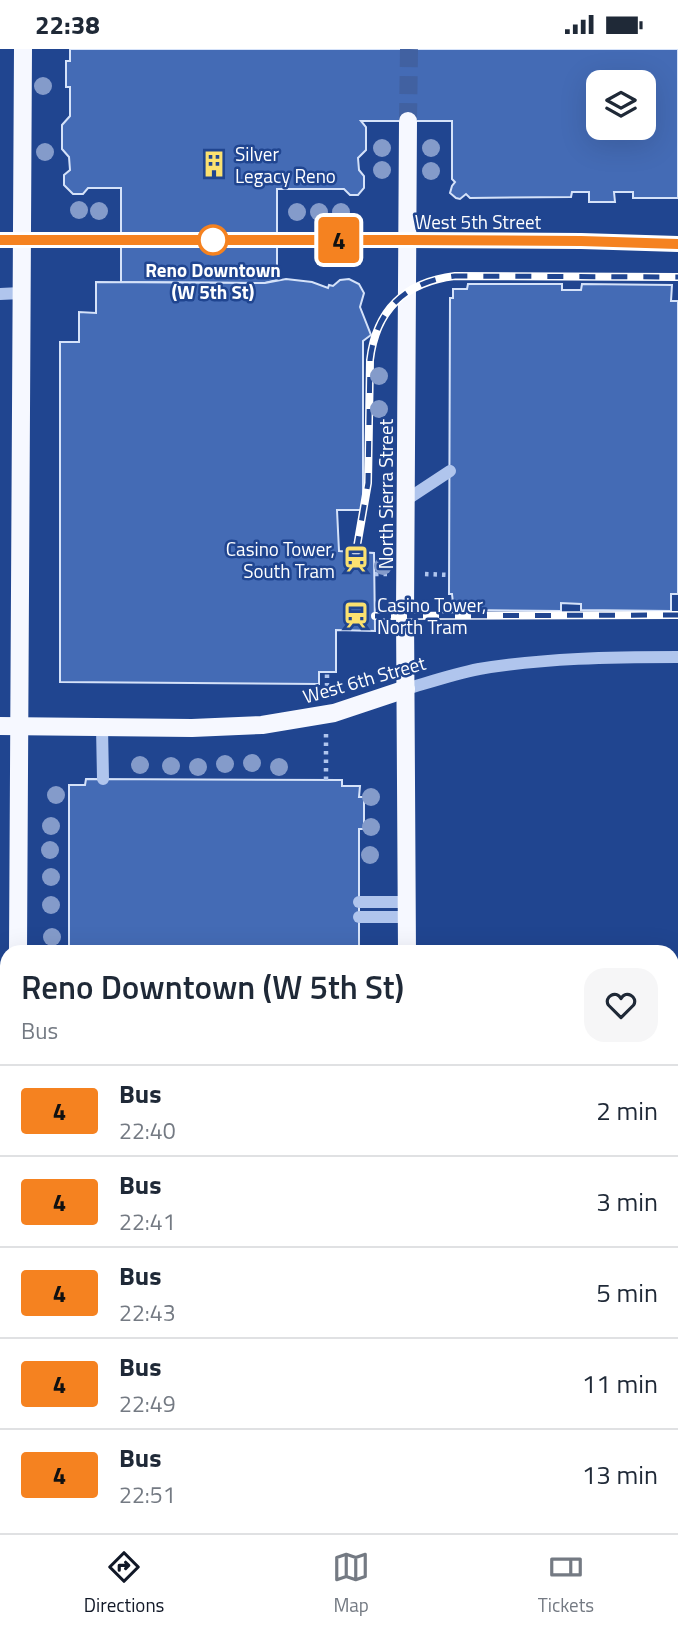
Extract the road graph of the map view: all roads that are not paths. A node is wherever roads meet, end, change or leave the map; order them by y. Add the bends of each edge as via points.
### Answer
1 (23, 49) edge
2 (408, 121) tunnel mouth
3 (278, 239) tunnel mouth
4 (0, 240) edge
5 (22, 240) junction
6 (121, 240) tunnel mouth
7 (407, 240) junction
8 (678, 244) edge
9 (21, 293) junction
10 (0, 294) edge
11 (450, 471) dead end
12 (406, 500) junction
13 (678, 657) edge
14 (406, 689) junction
15 (0, 726) edge
16 (19, 726) junction
17 (102, 727) junction
18 (103, 779) dead end
19 (359, 902) dead end
20 (406, 910) junction
21 (359, 917) dead end
22 (18, 945) edge
23 (407, 945) edge

1 - 5 main road
2 - 7 main road, North Sierra Street
3 - 7 street, West 5th Street
4 - 5 street
5 - 6 street
5 - 9 main road
7 - 8 street, West 5th Street
7 - 12 main road, North Sierra Street
9 - 10 street
9 - 16 main road
11 - 12 street
12 - 14 main road, North Sierra Street
13 - 14 street, West 6th Street via 587,657 523,664 472,671
14 - 17 main road, West 6th Street via 334,713 262,725
14 - 20 main road, North Sierra Street
15 - 16 main road, West 6th Street
16 - 17 main road, West 6th Street
16 - 22 main road
17 - 18 street
19 - 20 street
20 - 21 street
20 - 23 main road, North Sierra Street

